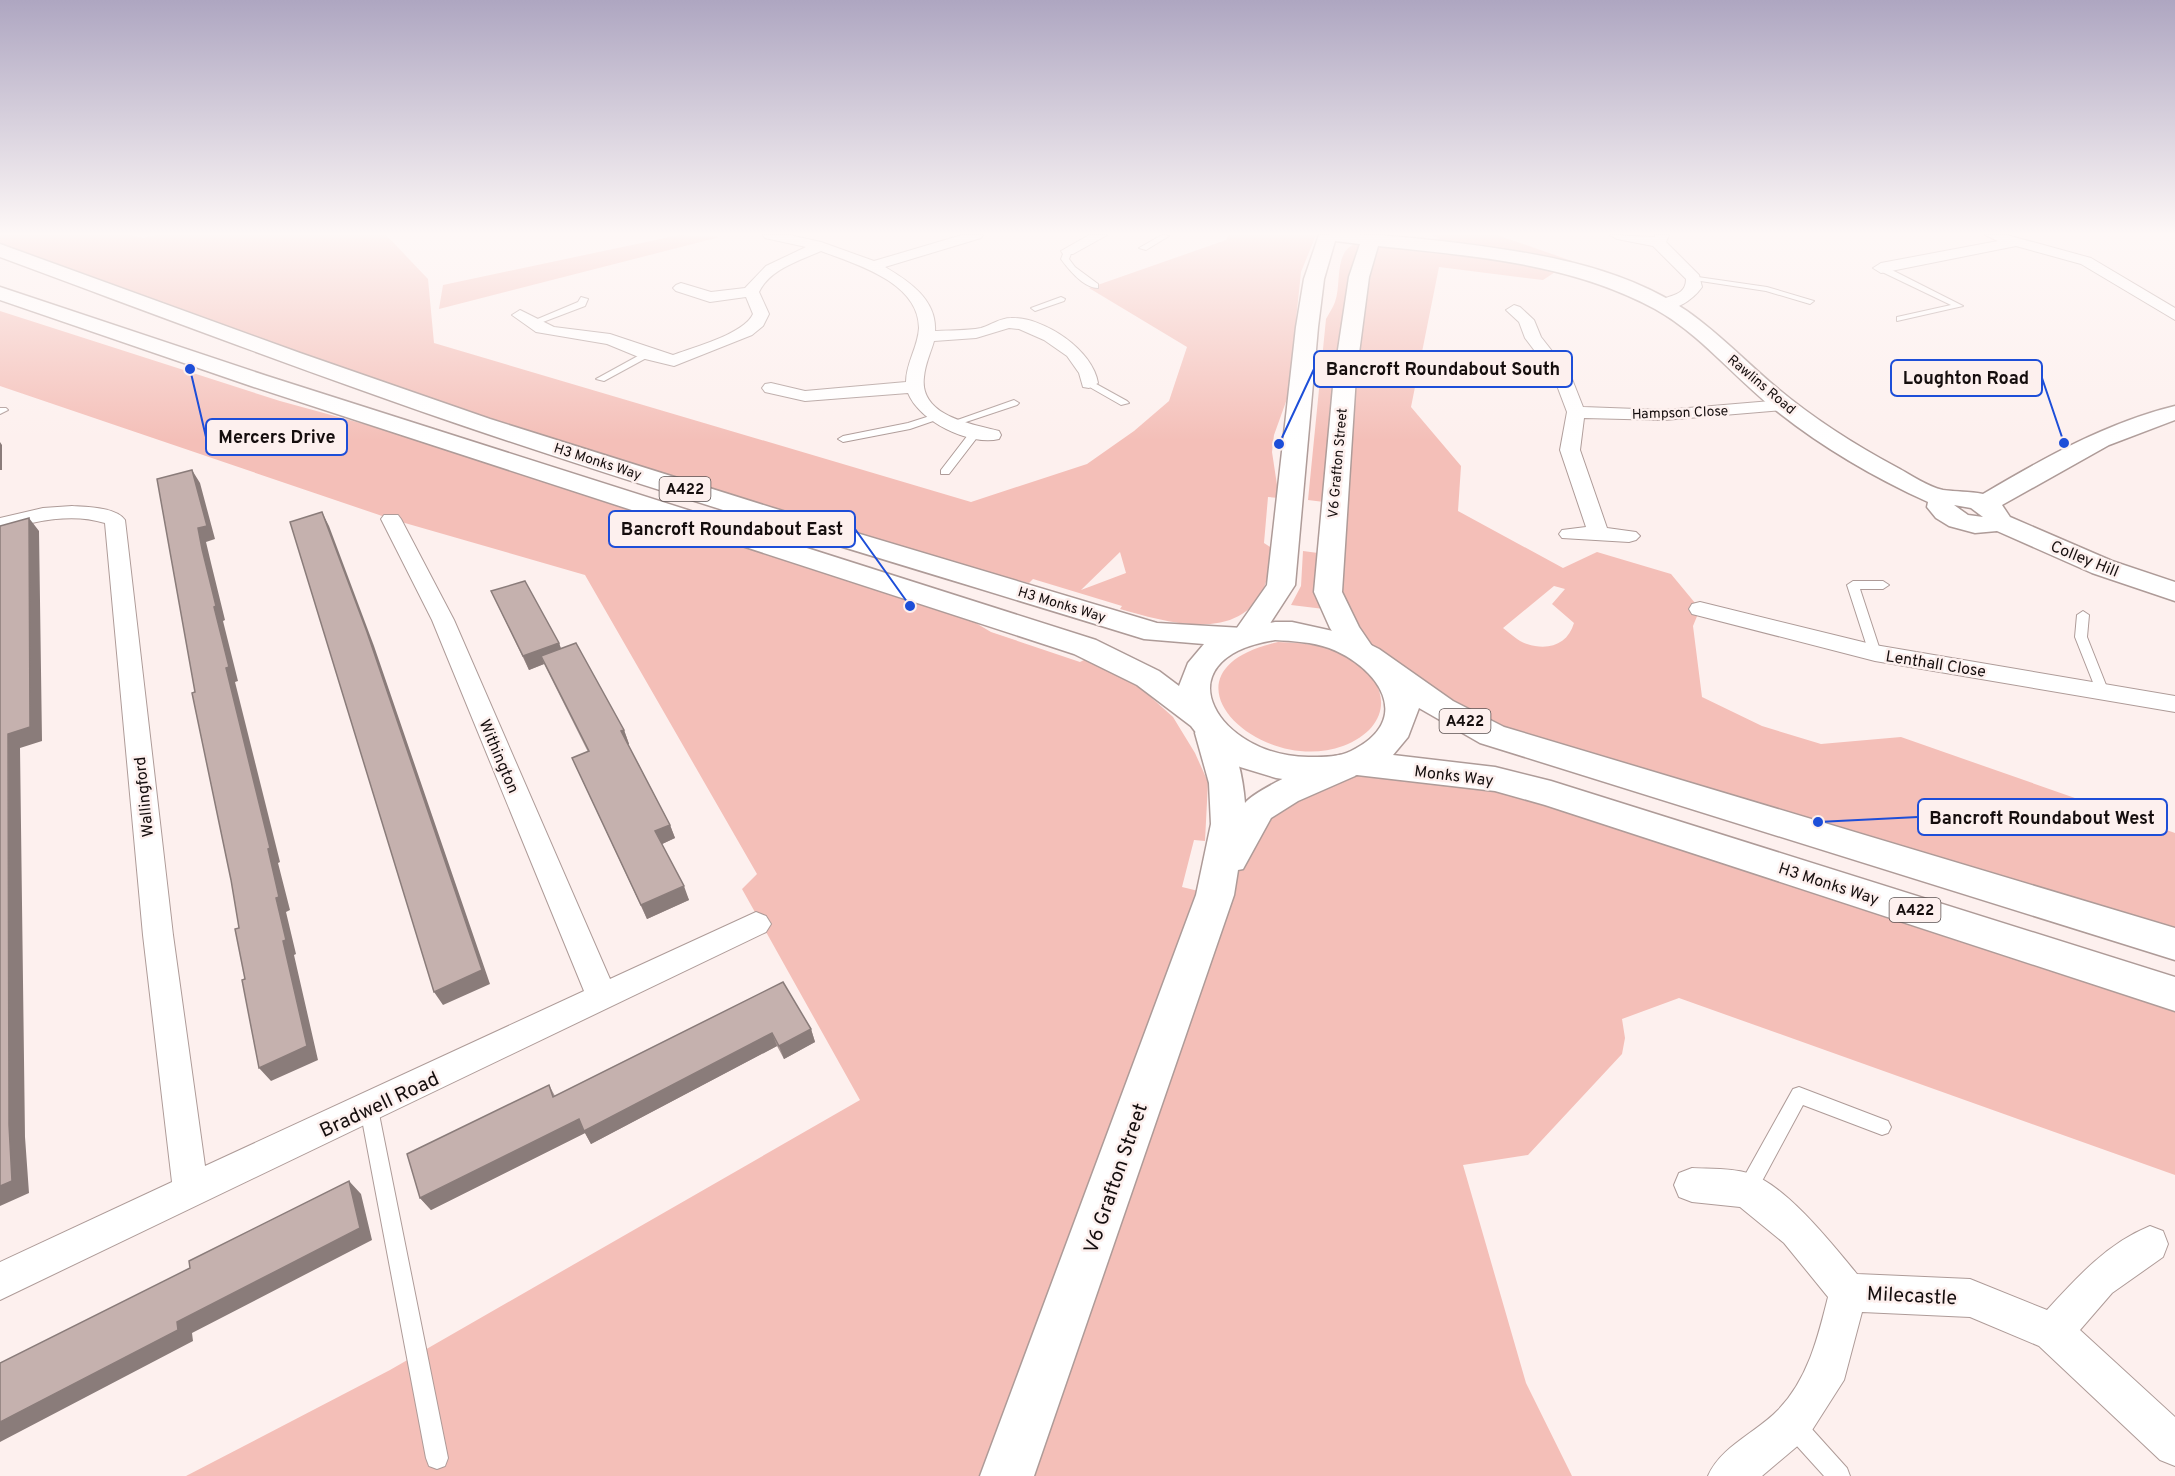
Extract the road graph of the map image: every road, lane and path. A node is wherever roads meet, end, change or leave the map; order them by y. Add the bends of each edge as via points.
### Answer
1 (17, 304) edge
2 (31, 304) edge
3 (146, 304) edge
4 (582, 304) edge
5 (756, 304) edge
6 (920, 304) edge
7 (1048, 304) edge
8 (1311, 304) edge
9 (1355, 304) edge
10 (1666, 304) edge
11 (1955, 304) edge
12 (2157, 304) edge
13 (1663, 305) joint
14 (1035, 308) joint
15 (46, 309) junction
16 (2175, 315) edge
17 (526, 319) joint
18 (1548, 319) dead end
19 (1900, 319) dead end
20 (1013, 323) junction
21 (927, 336) junction
22 (647, 354) junction
23 (601, 379) dead end
24 (1089, 383) joint
25 (913, 387) junction
26 (771, 388) dead end
27 (1124, 402) dead end
28 (1014, 403) dead end
29 (1783, 405) junction
30 (1576, 412) junction
31 (2175, 413) edge
32 (944, 421) junction
33 (983, 434) joint
34 (843, 439) dead end
35 (945, 472) dead end
36 (1991, 512) junction
37 (391, 519) dead end
38 (0, 524) edge
39 (1598, 533) junction
40 (1569, 534) dead end
41 (1629, 536) dead end
42 (1883, 585) dead end
43 (2175, 592) edge
44 (1700, 609) dead end
45 (2083, 615) dead end
46 (1245, 636) junction
47 (1875, 653) junction
48 (1371, 658) junction
49 (2102, 690) junction
50 (2175, 704) edge
51 (1206, 726) junction
52 (1349, 765) junction
53 (1551, 794) joint
54 (1220, 878) junction
55 (756, 924) dead end
56 (2175, 944) edge
57 (2175, 994) edge
58 (602, 997) junction
59 (369, 1109) junction
60 (1882, 1127) dead end
61 (1692, 1185) dead end
62 (1747, 1190) junction
63 (191, 1191) junction
64 (2150, 1244) dead end
65 (0, 1281) edge
66 (1848, 1292) junction
67 (2053, 1332) junction
68 (1793, 1424) junction
69 (2175, 1445) edge
70 (437, 1458) dead end
71 (1007, 1476) edge
72 (1729, 1476) edge
73 (1839, 1476) edge

1 - 15 main road
2 - 15 main road, H3 Monks Way / A422
3 - 46 main road, H3 Monks Way / A422 via 482,424 1109,619 1155,632
4 - 17 lane
5 - 22 street via 760,314 746,332 674,361
6 - 21 street
7 - 14 lane
8 - 46 main road via 1281,585
9 - 48 main road, V6 Grafton Street via 1333,502 1328,592 1345,628
10 - 13 street
11 - 19 lane via 1959,306
12 - 16 street
13 - 29 main road, Rawlins Road via 1690,322
14 - 20 street
15 - 51 main road, H3 Monks Way / A422 via 1085,647 1148,678
17 - 22 street via 552,332 610,339
18 - 30 street via 1520,315 1561,374
20 - 21 street via 969,334
20 - 24 street via 1047,336 1076,354 1089,375
21 - 25 street
22 - 23 lane
24 - 27 lane
25 - 26 street via 805,396
25 - 32 street via 919,404
28 - 32 lane
29 - 30 street, Hampson Close via 1664,415
29 - 36 main road, Rawlins Road via 1857,453 1942,499 1940,507 1958,520 1986,525
30 - 39 street via 1570,450
31 - 36 main road via 2136,423 2062,456
32 - 33 street
32 - 34 lane
33 - 35 lane
36 - 43 main road, Colley Hill via 2102,567
37 - 58 street, Withington via 442,620
38 - 63 street, Wallingford via 68,511 96,512 115,520 158,935
39 - 40 street
39 - 41 street
42 - 47 lane via 1853,585
44 - 47 street, Lenthall Close
45 - 49 lane via 2081,637
46 - 48 main road, A422 via 1304,632 1333,638
46 - 51 main road, A422 via 1215,650 1198,670 1192,693
47 - 49 street, Lenthall Close
48 - 52 main road, A422 via 1398,687 1403,709 1398,731 1382,750
48 - 56 main road, A422 via 1442,709 1492,735
49 - 50 street, Lenthall Close
51 - 52 main road, A422 via 1231,748 1285,768 1314,770
51 - 54 main road, V6 Grafton Street via 1226,783 1229,824
52 - 53 main road, Monks Way / A422 via 1496,779
52 - 54 main road, V6 Grafton Street via 1286,792 1259,809
53 - 57 main road, H3 Monks Way / A422
54 - 71 main road, V6 Grafton Street
55 - 58 street, Bradwell Road
58 - 59 street, Bradwell Road
59 - 63 street, Bradwell Road
59 - 70 lane
60 - 62 lane via 1799,1095
61 - 62 street
62 - 66 street via 1797,1230
63 - 65 street, Bradwell Road
64 - 67 street via 2099,1280
66 - 67 street, Milecastle via 1970,1298
66 - 68 street, Milecastle via 1830,1366
67 - 69 street, Milecastle
68 - 72 street, Milecastle
68 - 73 lane

